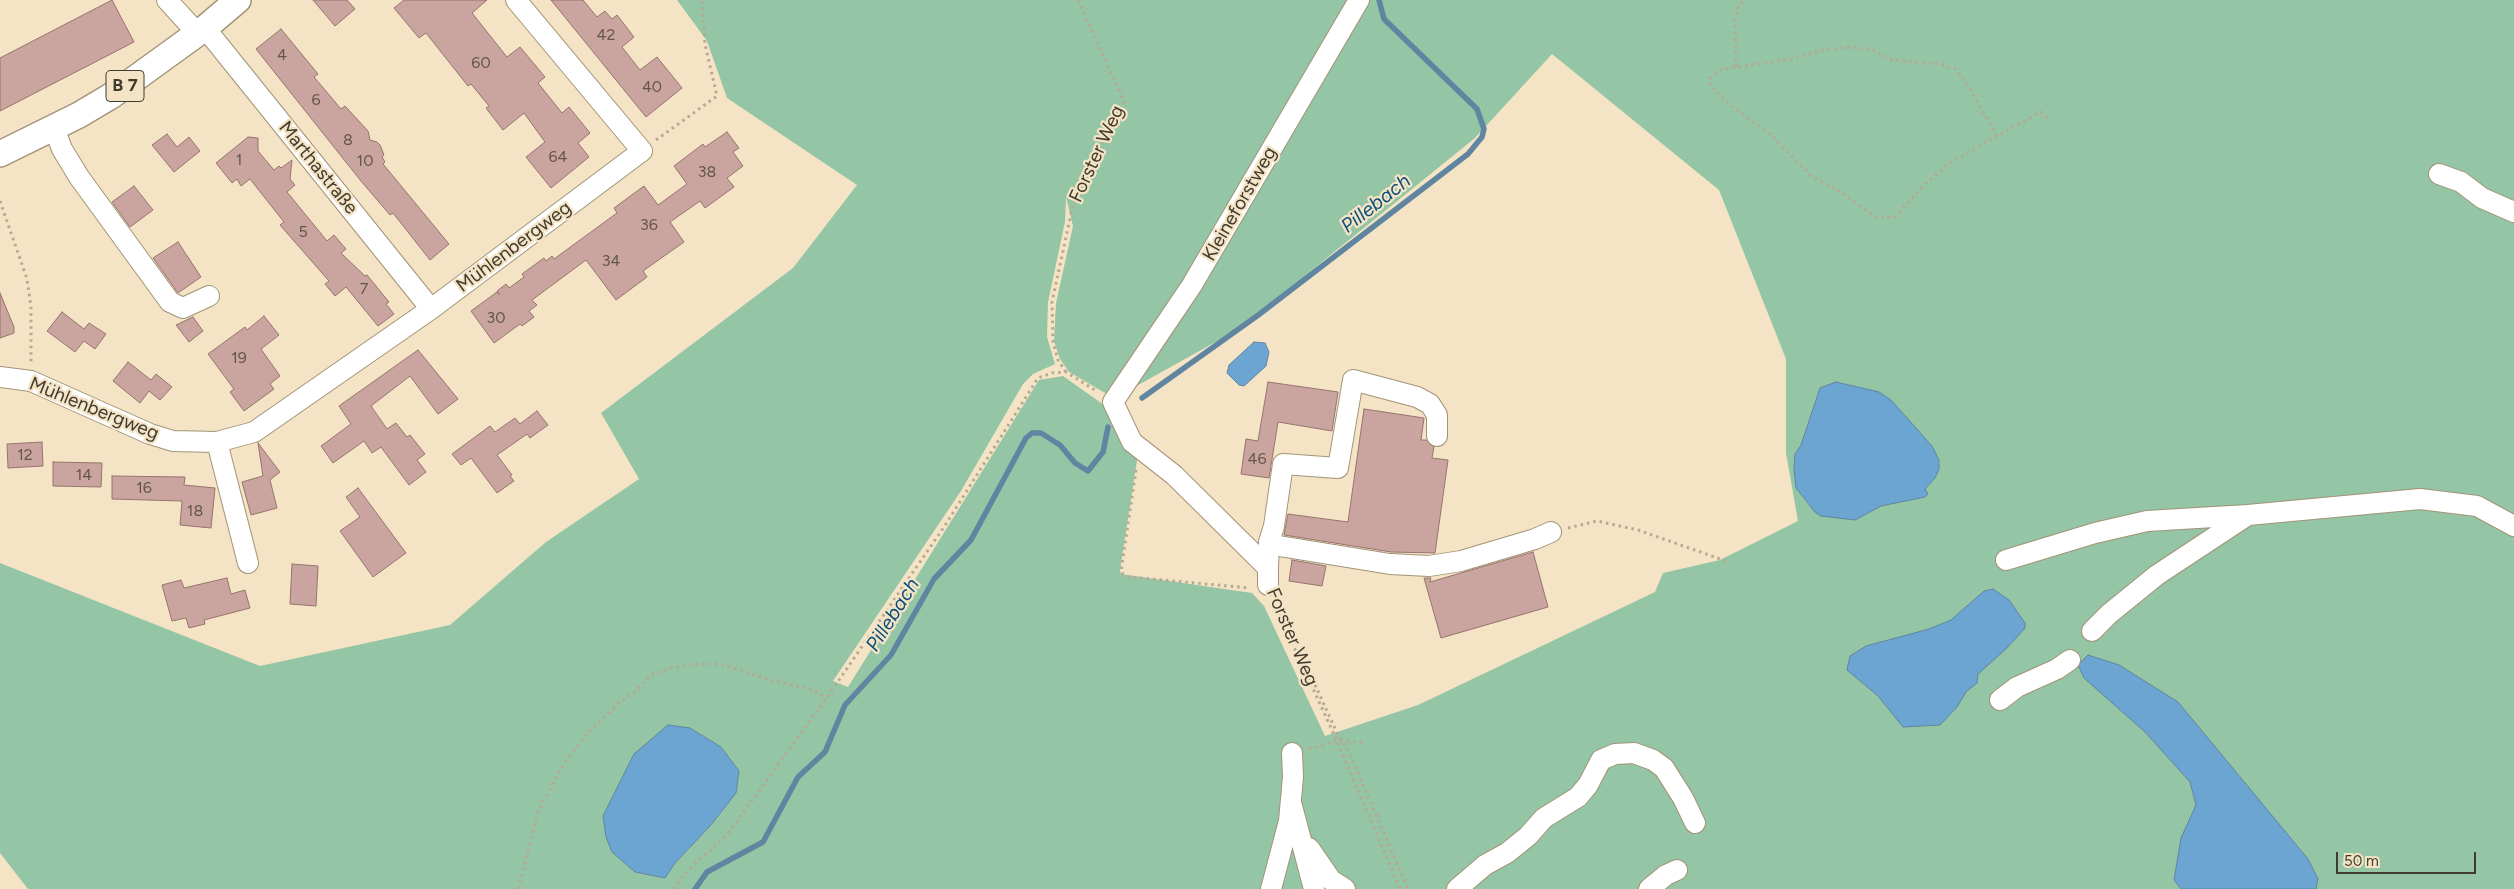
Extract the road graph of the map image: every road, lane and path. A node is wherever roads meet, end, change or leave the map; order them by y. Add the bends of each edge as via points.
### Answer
1 (166, 0) edge
2 (238, 0) edge
3 (516, 0) edge
4 (702, 0) edge
5 (1078, 0) edge
6 (1359, 0) edge
7 (1744, 0) edge
8 (201, 31) junction
9 (1736, 67) junction
10 (2050, 120) dead end
11 (54, 128) junction
12 (1997, 136) junction
13 (653, 143) dead end
14 (0, 154) edge
15 (2438, 174) dead end
16 (0, 202) edge
17 (2514, 212) edge
18 (209, 296) dead end
19 (431, 309) junction
20 (1066, 372) junction
21 (0, 376) edge
22 (31, 381) junction
23 (1113, 402) junction
24 (1437, 436) dead end
25 (217, 442) junction
26 (1140, 449) junction
27 (2248, 515) junction
28 (2514, 526) edge
29 (1551, 532) joint
30 (1270, 542) junction
31 (2006, 560) dead end
32 (1726, 561) dead end
33 (248, 563) dead end
34 (1268, 581) junction
35 (2092, 631) dead end
36 (1296, 649) junction
37 (2070, 660) dead end
38 (826, 699) junction
39 (2000, 700) dead end
40 (1338, 741) junction
41 (1344, 742) junction
42 (1366, 742) dead end
43 (1292, 753) joint
44 (1290, 797) junction
45 (1695, 823) dead end
46 (1302, 840) junction
47 (1677, 870) dead end
48 (518, 889) edge
49 (674, 889) edge
50 (1271, 889) edge
51 (1314, 889) edge
52 (1345, 889) edge
53 (1400, 889) edge
54 (1408, 889) edge
55 (1458, 889) edge
56 (1476, 889) edge
57 (1649, 889) edge

1 - 8 street, Marthastraße
2 - 8 main road, B 7
3 - 19 street, Mühlenbergweg via 642,151
4 - 13 path via 705,44 716,96
5 - 20 path, Forster Weg via 1124,102 1074,200 1052,302 1053,342 1058,360
6 - 23 street, Kleineforstweg via 1192,285
7 - 9 path via 1738,8 1736,20
8 - 11 main road, B 7 via 111,96
8 - 19 street, Marthastraße
9 - 12 path via 1852,47 1873,50 1892,60 1940,64 1955,69
9 - 12 path via 1719,70 1709,79 1712,87 1730,105 1768,132 1812,177 1876,216 1895,218 1947,165
10 - 12 path via 2041,112
11 - 14 main road, B 7
11 - 18 street via 78,177 170,302 183,308
15 - 17 street via 2461,182 2482,198
16 - 22 path via 27,280 31,307
19 - 25 street, Mühlenbergweg via 254,432
20 - 23 path
20 - 38 path via 1038,378 944,527
21 - 22 street, Mühlenbergweg
22 - 25 street, Mühlenbergweg via 150,434 173,441
23 - 26 street, Forster Weg via 1132,442
24 - 30 street via 1438,414 1430,404 1416,396 1353,380 1338,468 1283,464
25 - 33 street
26 - 34 street, Forster Weg via 1174,475
26 - 34 path via 1120,571 1129,577
27 - 28 street via 2420,499 2477,506
27 - 31 street via 2147,521 2095,532
27 - 35 street via 2157,575
29 - 30 street via 1461,561 1429,566 1374,561
29 - 32 path via 1597,521 1638,530
30 - 34 street
34 - 36 path, Forster Weg
36 - 40 path, Forster Weg
36 - 41 path
37 - 39 street via 2017,687
38 - 48 path via 814,690 721,664 670,668 649,676 587,734 565,762 539,809
38 - 49 path via 726,836 688,870
40 - 41 path
40 - 43 path
40 - 53 path, Forster Weg
41 - 42 path
41 - 54 path
43 - 44 street
44 - 46 street
44 - 50 street via 1289,821
45 - 55 street via 1664,768 1634,753 1615,754 1601,760 1578,797 1544,818 1514,848 1485,866
46 - 51 street
46 - 52 street via 1331,880
47 - 57 street
55 - 56 street via 1468,886

